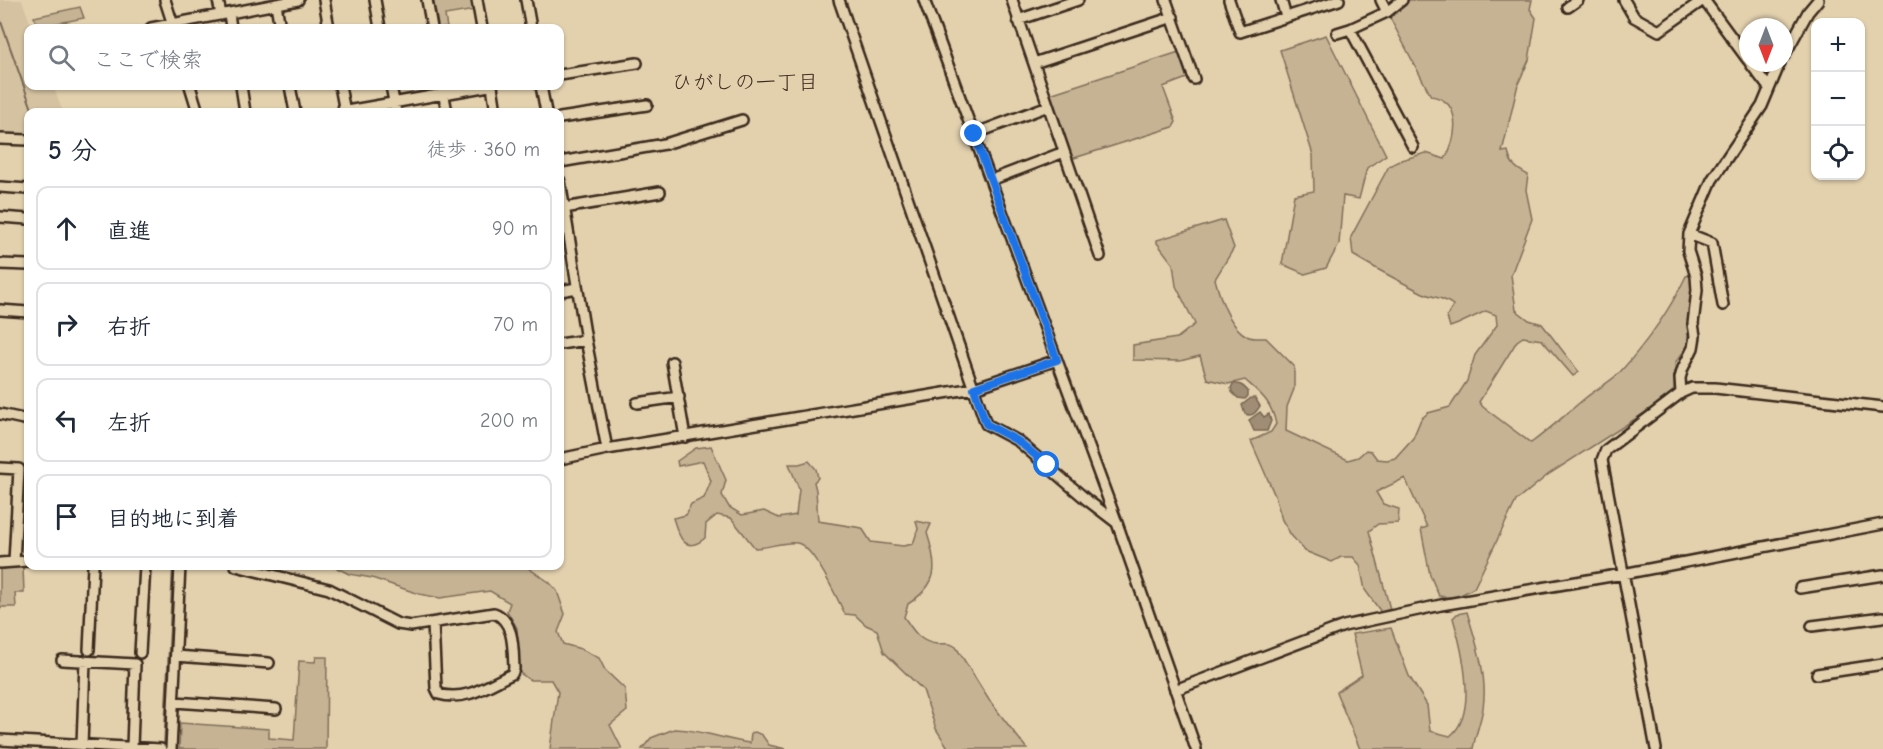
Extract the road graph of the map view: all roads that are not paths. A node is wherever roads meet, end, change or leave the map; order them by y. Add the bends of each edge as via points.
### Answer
1 (165, 0) edge
2 (218, 0) edge
3 (297, 0) edge
4 (324, 0) edge
5 (375, 0) edge
6 (427, 0) edge
7 (477, 0) edge
8 (526, 0) edge
9 (839, 0) edge
10 (924, 0) edge
11 (1012, 0) edge
12 (1078, 0) edge
13 (1166, 0) edge
14 (1228, 0) edge
15 (1281, 0) edge
16 (1338, 0) edge
17 (1381, 0) edge
18 (1402, 0) edge
19 (1578, 0) edge
20 (1624, 0) edge
21 (1703, 0) edge
22 (1818, 0) edge
23 (257, 4) edge
24 (276, 4) junction
25 (1568, 7) dead end
26 (1387, 12) junction
27 (225, 14) junction
28 (1173, 17) junction
29 (1286, 17) junction
30 (1018, 20) junction
31 (172, 24) edge
32 (182, 24) edge
33 (229, 24) edge
34 (279, 24) edge
35 (328, 24) edge
36 (379, 24) edge
37 (431, 24) edge
38 (481, 24) edge
39 (530, 24) edge
40 (1350, 29) junction
41 (1337, 33) dead end
42 (1793, 40) edge
43 (1739, 48) edge
44 (637, 63) dead end
45 (1034, 63) junction
46 (1757, 72) edge
47 (1776, 72) edge
48 (564, 74) edge
49 (1194, 79) dead end
50 (1769, 88) junction
51 (191, 90) edge
52 (242, 90) edge
53 (291, 90) edge
54 (340, 90) edge
55 (392, 90) edge
56 (443, 90) edge
57 (491, 90) edge
58 (542, 90) edge
59 (647, 105) dead end
60 (1048, 106) junction
61 (197, 108) edge
62 (244, 108) edge
63 (294, 108) edge
64 (343, 108) edge
65 (395, 108) edge
66 (446, 108) edge
67 (495, 108) edge
68 (545, 108) edge
69 (564, 117) edge
70 (742, 120) dead end
71 (974, 134) junction
72 (0, 139) edge
73 (24, 140) edge
74 (1413, 147) dead end
75 (1064, 152) junction
76 (564, 161) edge
77 (991, 180) junction
78 (0, 187) edge
79 (24, 189) edge
80 (660, 192) dead end
81 (564, 212) edge
82 (0, 217) edge
83 (564, 217) edge
84 (24, 219) edge
85 (1689, 234) junction
86 (1100, 256) dead end
87 (0, 264) edge
88 (24, 265) edge
89 (577, 288) junction
90 (564, 290) edge
91 (1723, 305) dead end
92 (0, 310) edge
93 (24, 312) edge
94 (586, 340) junction
95 (564, 343) edge
96 (1057, 360) junction
97 (672, 362) dead end
98 (974, 388) junction
99 (1681, 393) junction
100 (679, 397) junction
101 (637, 403) dead end
102 (1883, 407) edge
103 (0, 414) edge
104 (24, 419) edge
105 (685, 437) junction
106 (608, 449) junction
107 (564, 458) edge
108 (0, 468) edge
109 (1117, 523) junction
110 (1883, 524) edge
111 (24, 561) edge
112 (14, 562) junction
113 (0, 563) edge
114 (93, 570) edge
115 (145, 570) edge
116 (180, 570) edge
117 (252, 570) edge
118 (1623, 574) junction
119 (1883, 575) edge
120 (1800, 588) dead end
121 (1883, 617) edge
122 (433, 623) junction
123 (1812, 626) dead end
124 (89, 650) dead end
125 (140, 653) dead end
126 (176, 656) junction
127 (62, 660) dead end
128 (85, 661) junction
129 (269, 663) dead end
130 (1883, 664) edge
131 (1817, 674) dead end
132 (1176, 690) junction
133 (174, 702) junction
134 (276, 709) dead end
135 (0, 740) edge
136 (82, 745) junction
137 (132, 747) junction
138 (161, 749) edge
139 (171, 749) edge
140 (1196, 749) edge
141 (1656, 749) edge

1 - 31 street
2 - 27 street
3 - 24 street
4 - 35 street
5 - 36 street
6 - 37 street
7 - 38 street
8 - 39 street
9 - 98 street
10 - 71 street
11 - 30 street
12 - 30 street
13 - 28 street
14 - 29 street via 1240,32
15 - 29 street
16 - 29 street
17 - 26 street
18 - 26 street
19 - 25 street
20 - 21 street via 1634,17 1659,31
21 - 43 street
22 - 42 street
23 - 24 street
23 - 27 street
24 - 34 street
26 - 40 street
27 - 32 street
27 - 33 street
28 - 45 street
28 - 49 street
30 - 45 street
40 - 41 street
40 - 74 street
44 - 48 street
45 - 60 street
46 - 50 street
47 - 50 street
50 - 85 street via 1712,180
51 - 61 street
52 - 62 street
53 - 63 street
54 - 64 street
55 - 65 street
56 - 65 street
56 - 66 street
57 - 67 street
58 - 68 street
59 - 69 street
60 - 71 street
60 - 75 street
70 - 76 street via 665,144
71 - 77 street
72 - 73 street
75 - 77 street
75 - 86 street
77 - 96 street
78 - 79 street
80 - 81 street
82 - 84 street
83 - 89 street
85 - 91 street via 1712,243
85 - 99 street via 1688,250 1697,290 1695,336 1680,378
87 - 88 street
89 - 90 street
89 - 94 street
92 - 93 street
94 - 95 street
94 - 106 street
96 - 98 street
96 - 109 street
97 - 100 street
98 - 105 street
98 - 109 street via 986,424 1018,441
99 - 102 street via 1692,388 1715,388
99 - 118 street via 1603,456
100 - 101 street
100 - 105 street
103 - 104 street
105 - 106 street
106 - 107 street
108 - 112 street via 19,469
109 - 132 street
110 - 118 street
111 - 112 street
112 - 113 street
114 - 124 street
115 - 125 street
116 - 126 street
117 - 122 street via 329,589 398,624
118 - 132 street via 1344,626
118 - 141 street
119 - 120 street
121 - 123 street
122 - 122 street via 474,615 501,615 511,635 512,674 472,694 439,694
126 - 129 street
126 - 133 street
127 - 128 street
128 - 136 street
128 - 137 street via 135,664
130 - 131 street
132 - 140 street
133 - 134 street
133 - 139 street
135 - 136 street
136 - 137 street
137 - 138 street

